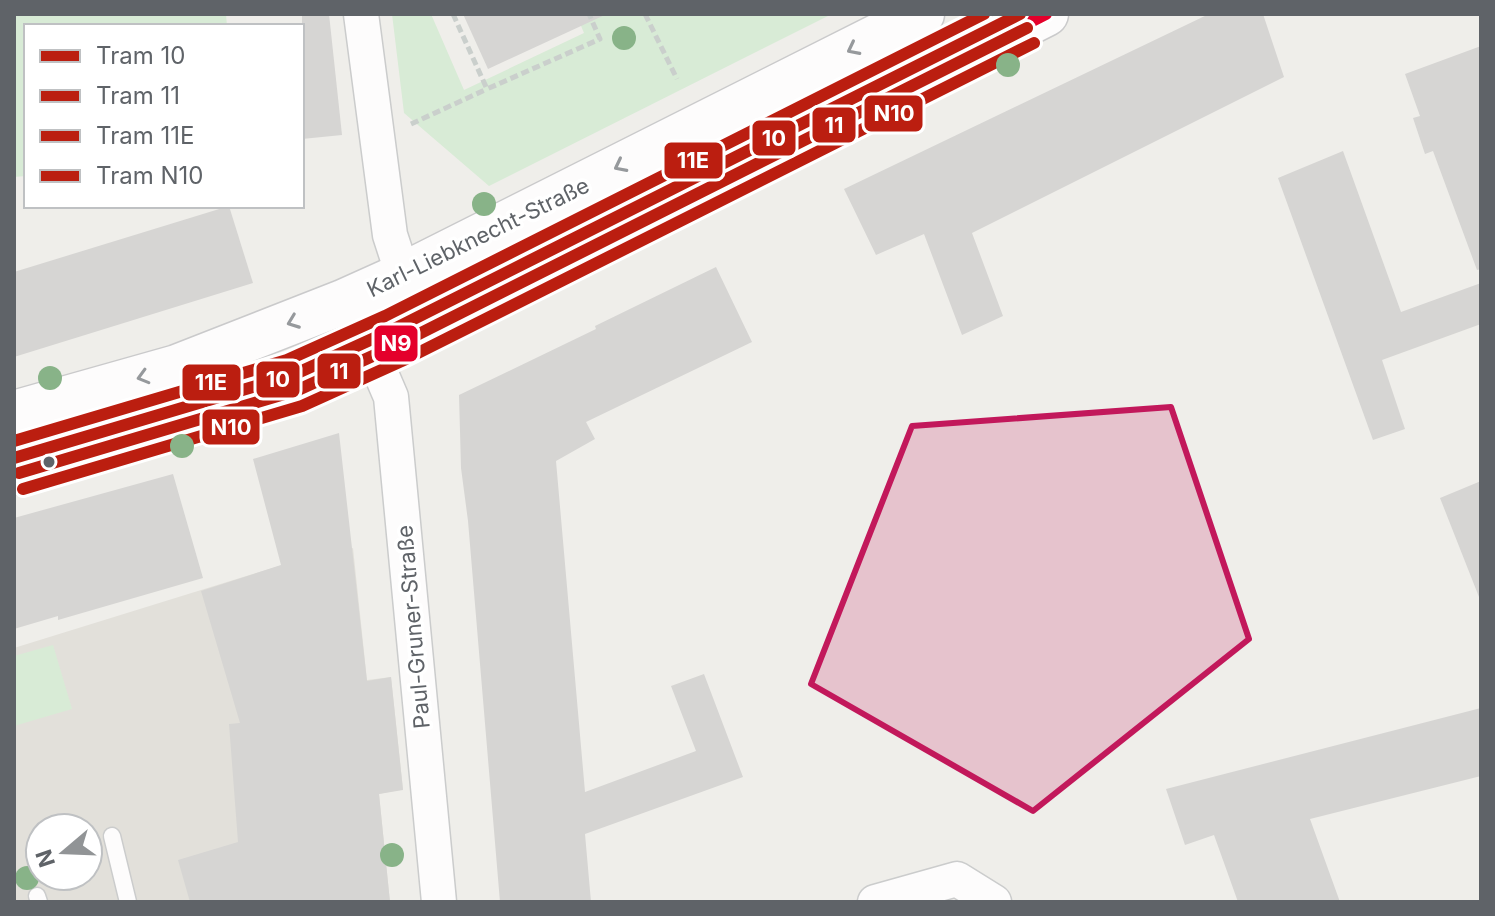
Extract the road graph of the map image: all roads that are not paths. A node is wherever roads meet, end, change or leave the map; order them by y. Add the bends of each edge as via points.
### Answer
1 (361, 14) edge
2 (922, 14) edge
3 (1046, 14) edge
4 (403, 275) junction
5 (373, 355) junction
6 (14, 413) edge
7 (14, 472) edge
8 (112, 836) dead end
9 (128, 902) edge
10 (439, 902) edge
11 (875, 902) edge
12 (994, 902) edge

1 - 4 street via 390,235
2 -> 4 main road, Karl-Liebknecht-Straße
3 - 5 main road
4 -> 6 main road, Karl-Liebknecht-Straße via 177,367
5 - 7 main road via 192,420
5 - 10 street, Paul-Gruner-Straße via 391,397
8 - 9 lane
11 - 12 street via 957,879

